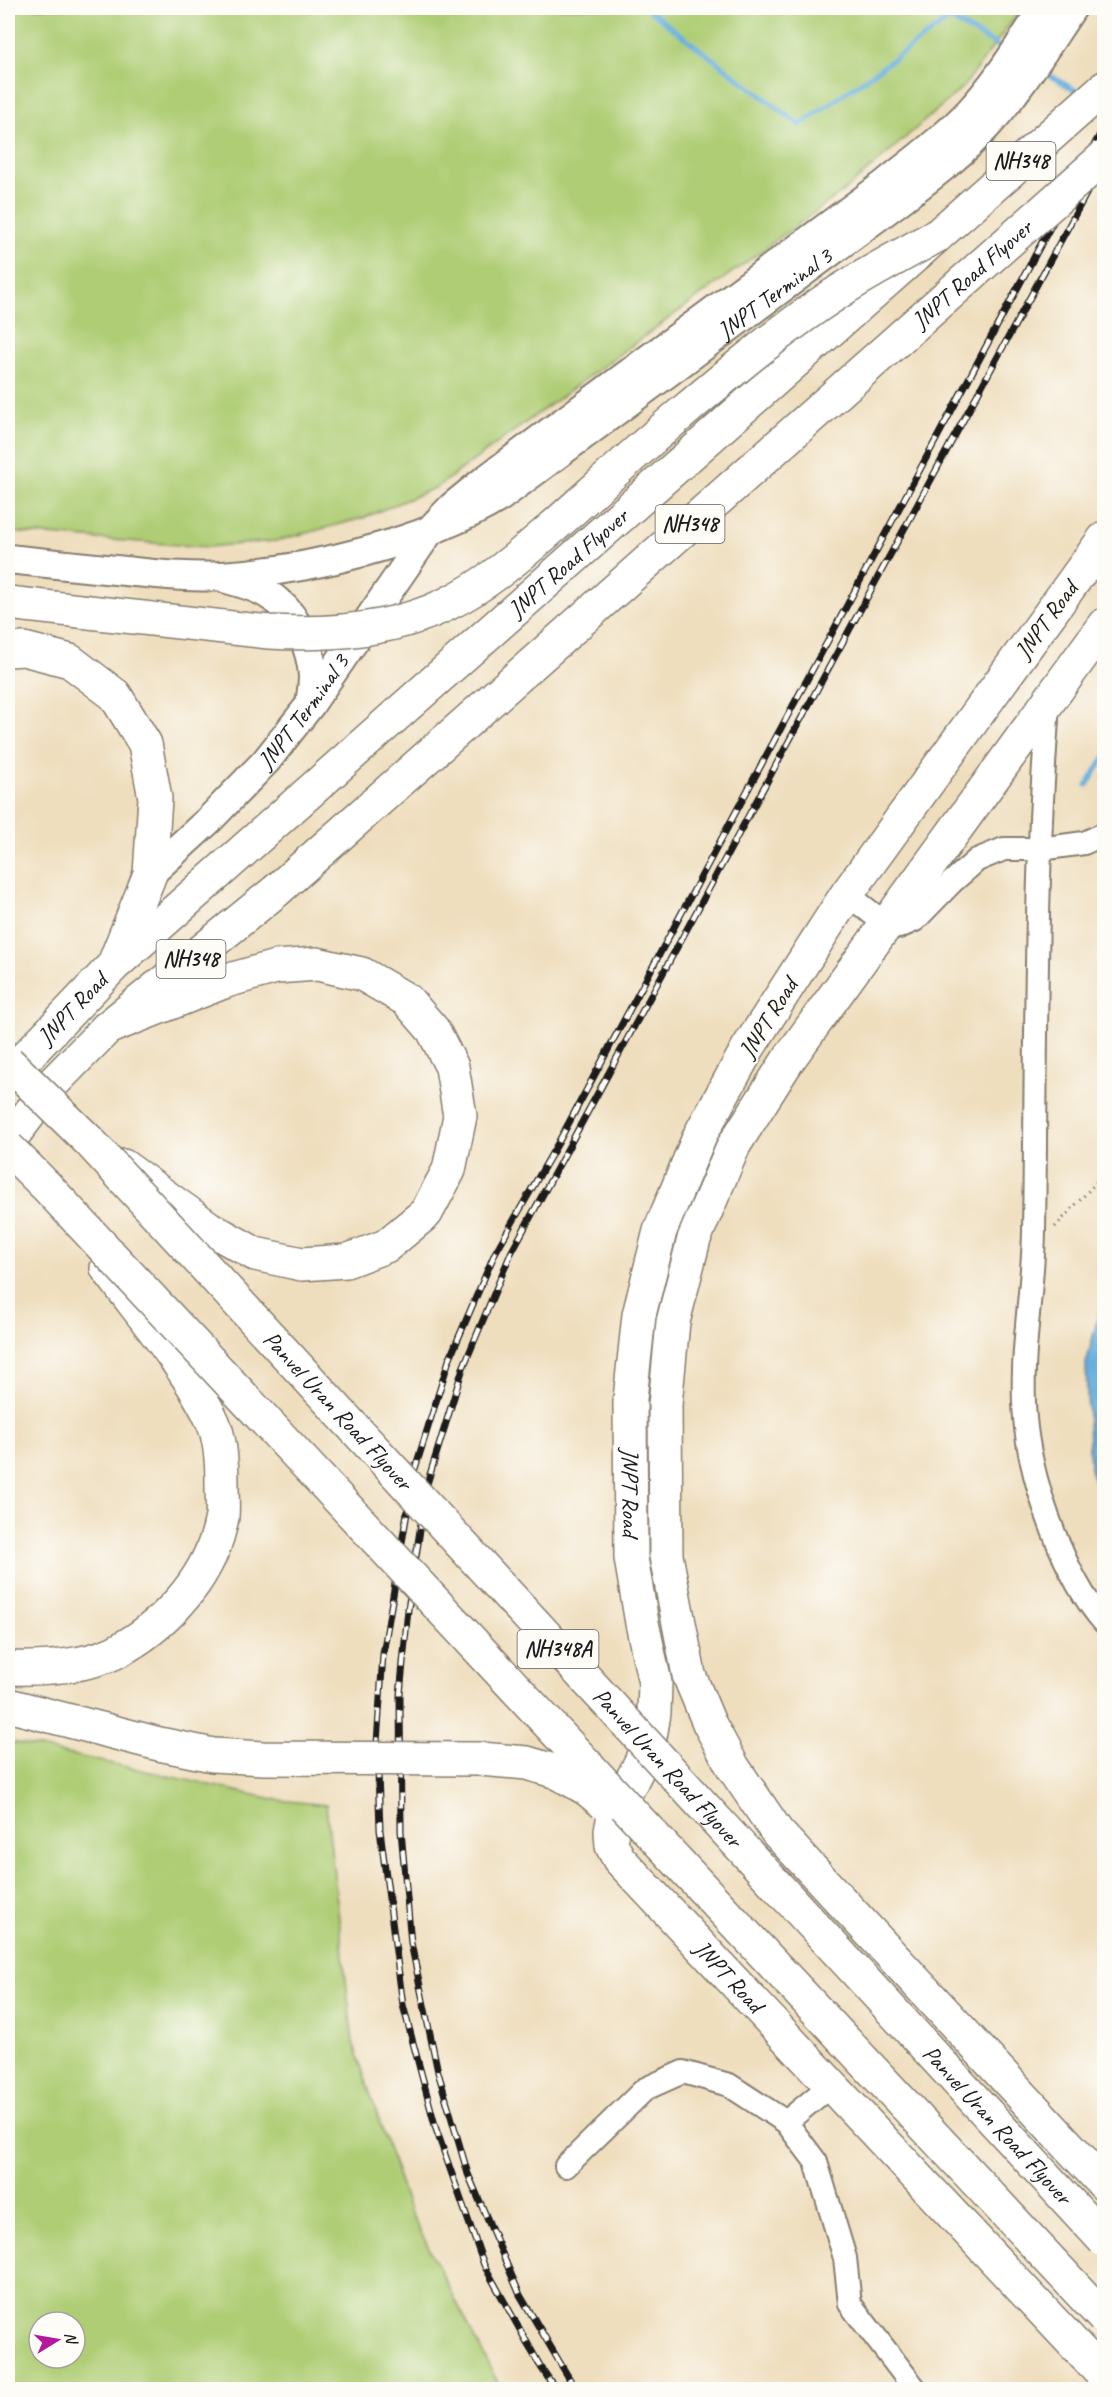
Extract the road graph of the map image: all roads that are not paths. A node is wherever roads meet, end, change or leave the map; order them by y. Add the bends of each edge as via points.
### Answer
1 (1044, 8) edge
2 (1072, 8) edge
3 (1104, 88) edge
4 (1104, 157) edge
5 (938, 235) junction
6 (431, 530) junction
7 (1104, 539) edge
8 (8, 559) edge
9 (220, 576) junction
10 (8, 603) edge
11 (1104, 625) edge
12 (8, 650) edge
13 (1048, 703) junction
14 (310, 705) junction
15 (1104, 834) edge
16 (1040, 849) junction
17 (150, 874) junction
18 (847, 894) junction
19 (887, 925) junction
20 (113, 966) junction
21 (107, 1028) junction
22 (8, 1062) edge
23 (8, 1076) edge
24 (8, 1142) edge
25 (90, 1142) junction
26 (8, 1148) edge
27 (47, 1187) junction
28 (1104, 1622) edge
29 (8, 1668) edge
30 (689, 1675) junction
31 (655, 1683) junction
32 (8, 1706) edge
33 (686, 1871) junction
34 (831, 2085) junction
35 (786, 2122) junction
36 (566, 2166) dead end
37 (1104, 2184) edge
38 (1104, 2240) edge
39 (1104, 2318) edge
40 (1104, 2376) edge
41 (916, 2390) edge

1 - 6 main road, JNPT Terminal 3 via 969,113 928,149 485,480
2 - 6 main road, JNPT Terminal 3 via 986,128 944,166 500,497
3 - 5 highway, JNPT Road Flyover / NH348
4 - 21 highway, JNPT Road Flyover / NH348, bridge via 276,891
5 - 10 highway, bridge via 840,291 767,343 514,562 445,605 404,620 313,634
5 - 20 highway, JNPT Road Flyover / NH348, bridge
6 - 9 main road via 350,555 271,571
6 - 14 main road, JNPT Terminal 3
7 - 18 highway, JNPT Road
8 - 9 main road via 167,575
9 - 14 main road via 255,587 279,602 296,624 313,677
11 - 13 highway, JNPT Road
12 - 17 highway via 24,648 70,662 115,695 145,744 155,798
13 - 16 street
13 - 19 highway, JNPT Road
14 - 17 main road, JNPT Terminal 3 via 266,761
15 - 16 street via 1084,843
16 - 19 street via 1004,849 977,860 915,920 899,927
16 - 28 street via 1034,1250 1024,1369 1026,1428 1038,1486 1059,1547 1093,1610
17 - 20 highway
18 - 19 street
18 - 31 highway, JNPT Road via 748,1047 700,1135 654,1252 639,1315 630,1410 631,1558
19 - 30 highway, JNPT Road via 788,1060 734,1145 693,1239 673,1322 665,1405 666,1556
20 - 23 highway, JNPT Road / NH348
21 - 24 highway, JNPT Road / NH348 via 53,1083
21 - 25 highway, bridge via 226,981 276,967 317,964 362,974 407,1000 433,1030 453,1067 460,1116 449,1170 426,1213 386,1246 346,1261 302,1264 255,1254 209,1228
22 - 25 highway, Panvel Uran Road Flyover / NH348A, bridge
25 - 38 highway, Panvel Uran Road Flyover / NH348A, bridge
26 - 27 highway, NH348A, bridge
27 - 29 highway, bridge via 192,1385 214,1424 222,1469 222,1516 209,1558 186,1596 148,1631 122,1649 81,1663 40,1669
27 - 33 highway, NH348A, bridge
30 - 31 highway
30 - 37 highway, JNPT Road via 733,1767 777,1832
31 - 34 highway, JNPT Road via 650,1737 614,1816 612,1846 619,1859
32 - 33 highway, bridge via 213,1755 527,1763 557,1772 587,1790
33 - 39 highway, NH348A, bridge
34 - 35 street
34 - 40 highway, JNPT Road
35 - 36 street via 729,2085 683,2072 645,2089
35 - 41 street via 816,2162 845,2258 850,2304

